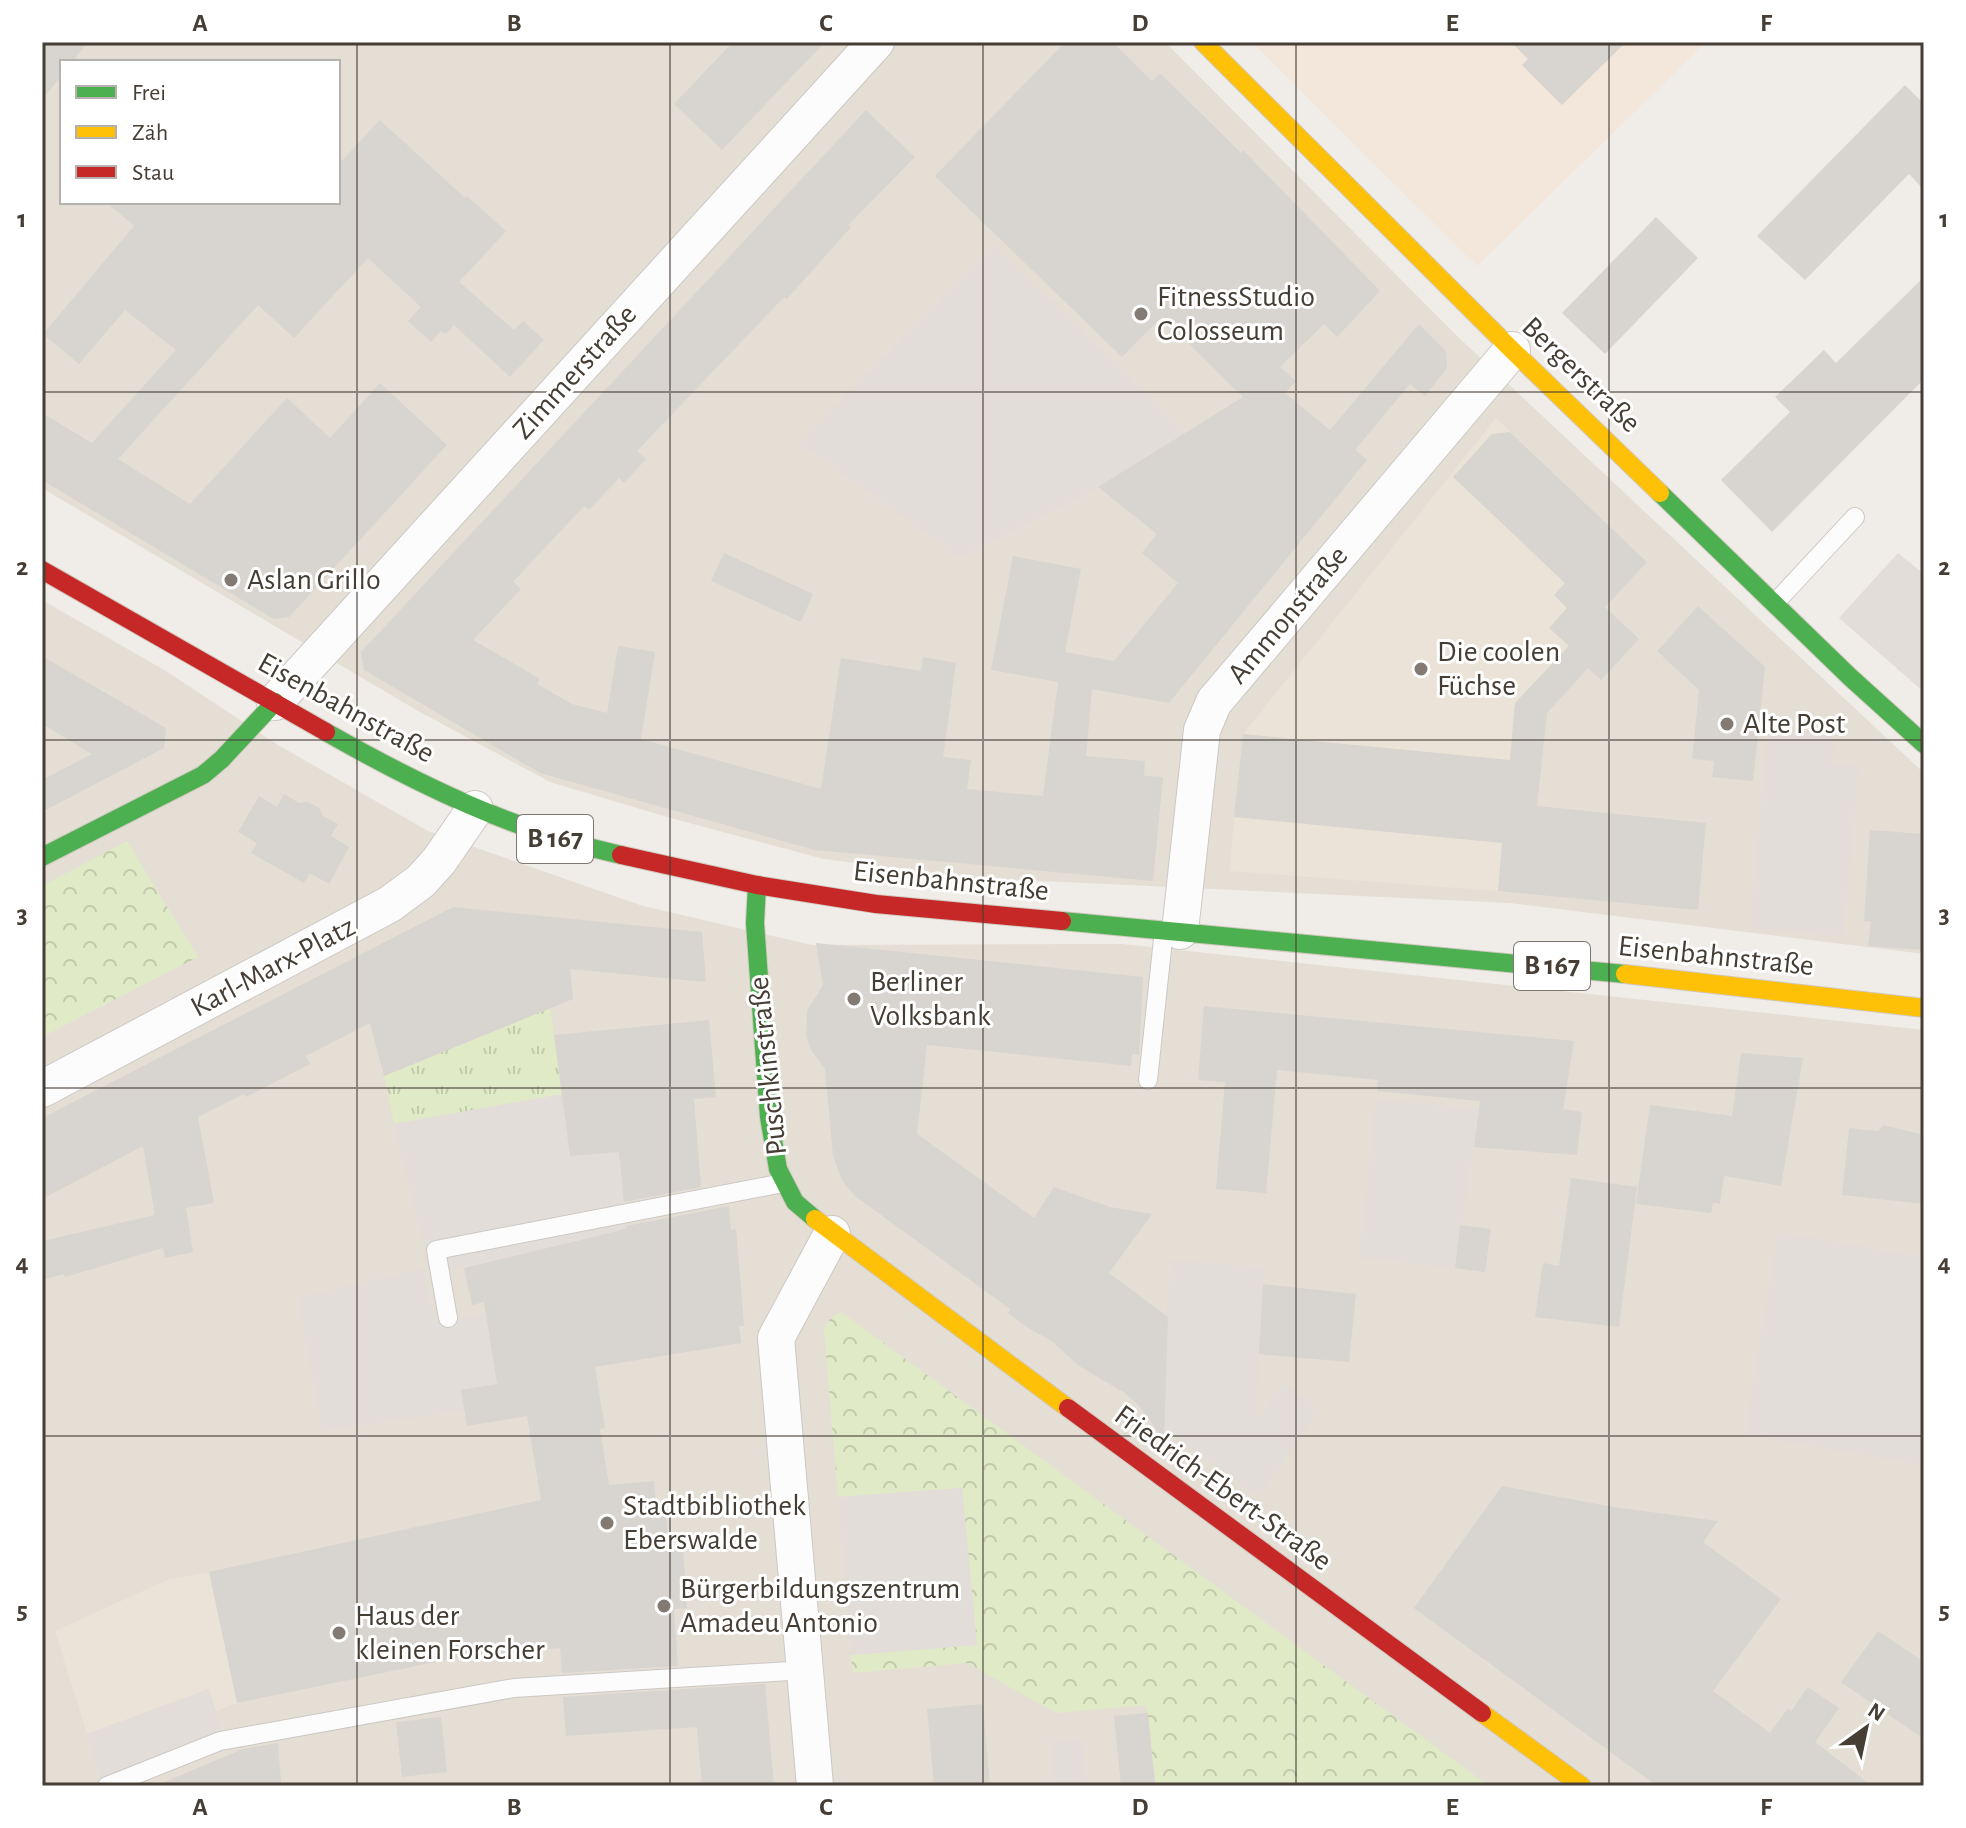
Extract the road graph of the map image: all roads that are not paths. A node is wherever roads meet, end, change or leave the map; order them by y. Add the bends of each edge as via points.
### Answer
1 (876, 42) edge
2 (1203, 42) edge
3 (1512, 350) junction
4 (1855, 517) dead end
5 (42, 570) edge
6 (1775, 603) junction
7 (275, 702) junction
8 (1922, 738) edge
9 (475, 809) junction
10 (42, 857) edge
11 (757, 885) junction
12 (1172, 931) junction
13 (1924, 1008) edge
14 (1148, 1080) dead end
15 (42, 1089) edge
16 (783, 1183) junction
17 (832, 1234) junction
18 (448, 1318) dead end
19 (805, 1670) junction
20 (107, 1786) edge
21 (815, 1786) edge
22 (1582, 1786) edge

1 - 7 street, Zimmerstraße
2 - 3 street, Bergerstraße
3 - 6 street, Bergerstraße
3 - 12 street, Ammonstraße via 1214,702 1202,730
4 - 6 lane
5 - 7 street, Eisenbahnstraße / B 167
6 - 8 street, Bergerstraße
7 - 9 street, Eisenbahnstraße / B 167
7 - 10 street via 203,775
9 - 11 street, Eisenbahnstraße / B 167 via 570,844
9 - 15 street, Karl-Marx-Platz via 439,861 390,904
11 - 12 street, Eisenbahnstraße / B 167 via 892,906
11 - 16 street, Puschkinstraße via 769,1117
12 - 13 street, Eisenbahnstraße / B 167
12 - 14 lane
16 - 17 street, Puschkinstraße via 795,1202
16 - 18 lane via 436,1250
17 - 19 street via 776,1338
17 - 22 street, Friedrich-Ebert-Straße
19 - 20 lane via 514,1688 220,1741
19 - 21 street

